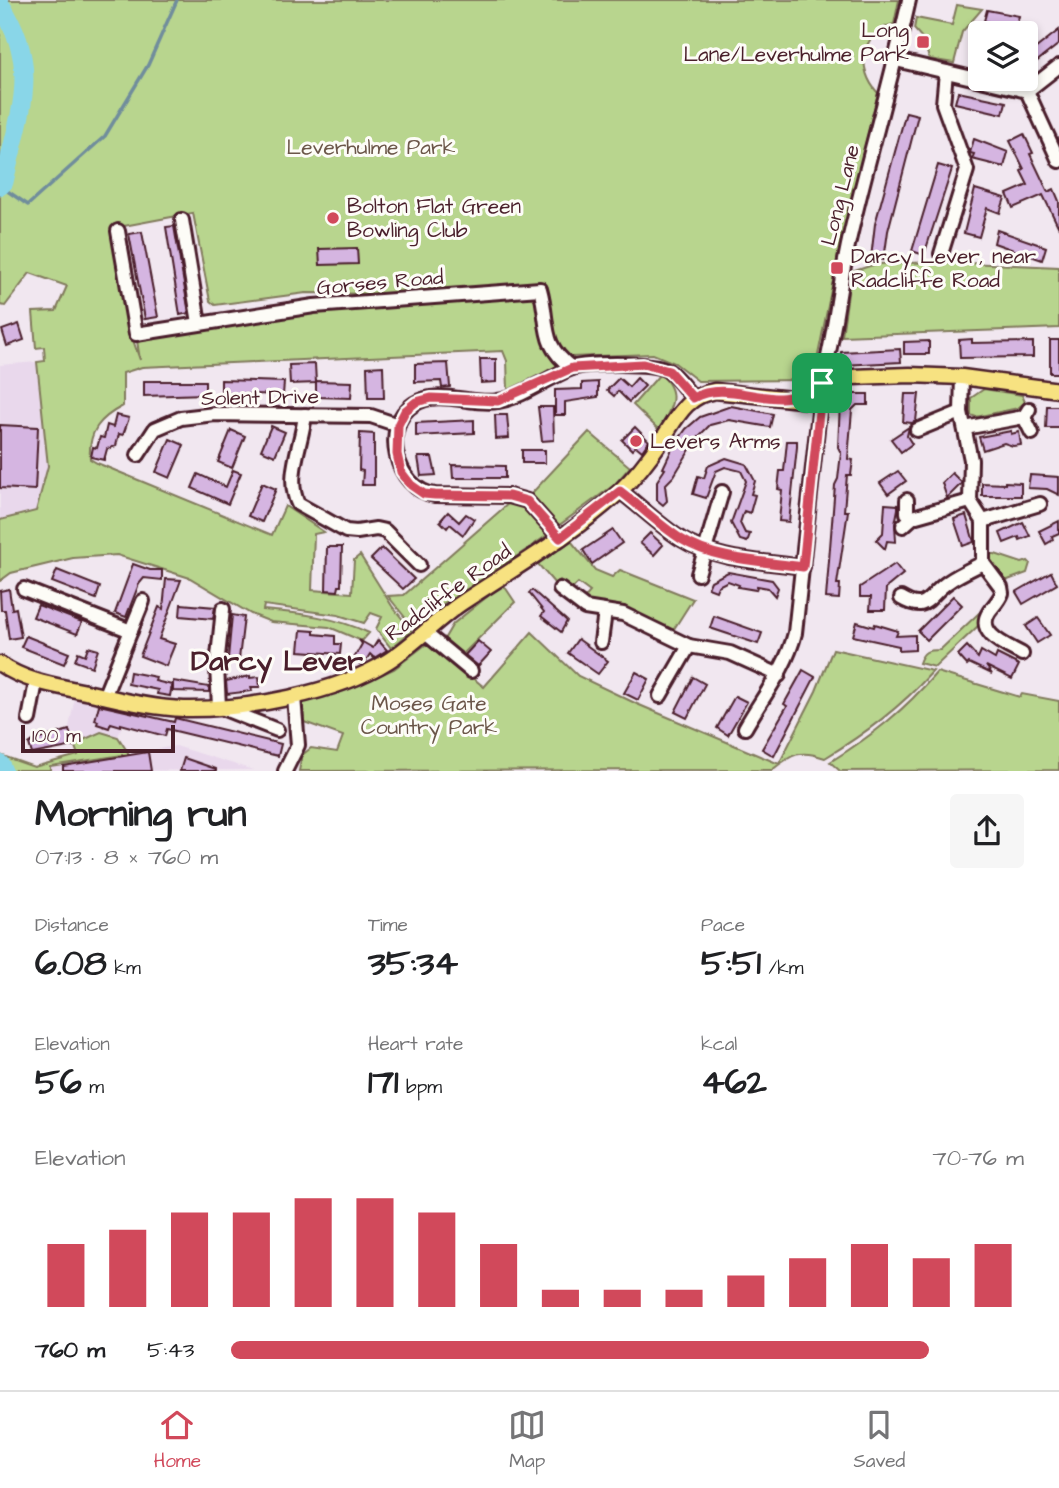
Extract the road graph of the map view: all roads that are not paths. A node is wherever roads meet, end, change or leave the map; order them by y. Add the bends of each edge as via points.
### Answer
1 (909, 0) edge
2 (896, 61) junction
3 (1059, 66) edge
4 (946, 72) junction
5 (968, 77) edge
6 (1038, 82) edge
7 (1027, 91) edge
8 (1059, 161) edge
9 (182, 220) dead end
10 (118, 231) dead end
11 (942, 254) dead end
12 (199, 323) junction
13 (572, 368) junction
14 (962, 377) junction
15 (823, 381) junction
16 (1059, 390) edge
17 (693, 398) junction
18 (781, 398) junction
19 (820, 402) junction
20 (961, 412) junction
21 (304, 415) junction
22 (398, 425) junction
23 (965, 428) junction
24 (918, 430) dead end
25 (1032, 433) dead end
26 (138, 455) dead end
27 (620, 491) junction
28 (722, 492) dead end
29 (907, 500) dead end
30 (970, 501) junction
31 (1040, 505) dead end
32 (983, 521) junction
33 (560, 538) junction
34 (705, 550) junction
35 (983, 563) junction
36 (419, 565) dead end
37 (803, 567) junction
38 (698, 574) dead end
39 (24, 589) dead end
40 (560, 589) dead end
41 (901, 598) dead end
42 (143, 601) dead end
43 (223, 609) dead end
44 (605, 612) junction
45 (131, 631) junction
46 (422, 634) junction
47 (601, 642) dead end
48 (689, 646) junction
49 (1016, 647) dead end
50 (0, 664) edge
51 (471, 671) dead end
52 (779, 675) junction
53 (36, 682) junction
54 (661, 687) dead end
55 (104, 696) junction
56 (294, 697) junction
57 (219, 707) junction
58 (29, 719) dead end
59 (751, 725) dead end
60 (277, 730) dead end
61 (285, 771) edge

1 - 2 street, Long Lane
2 - 4 street
2 - 15 street, Long Lane via 851,232
3 - 6 street
4 - 5 street
4 - 11 street via 943,104 967,170
7 - 8 street
9 - 12 street
10 - 12 street, Gorses Road via 136,334
12 - 13 street, Gorses Road via 328,305 540,289 550,346
13 - 17 street via 657,366 669,371
13 - 22 street via 498,401 431,398 416,402
14 - 15 main road
14 - 16 main road
14 - 20 street
15 - 18 main road via 801,394
15 - 19 main road, Long Lane
17 - 18 main road via 715,391
17 - 27 main road, Radcliffe Road
18 - 19 main road
19 - 37 street
20 - 23 street
20 - 24 street via 930,418
21 - 22 street, Solent Drive via 371,416
21 - 26 street, Solent Drive via 181,418 155,429
21 - 36 street via 293,471 298,504 346,531 385,531
22 - 33 street via 397,454 401,472 411,485 424,494 509,496 527,501
23 - 25 street via 1027,413
23 - 30 street via 971,460
27 - 33 main road, Radcliffe Road
27 - 34 street via 681,539
28 - 34 street
29 - 30 street via 908,522
30 - 32 street
31 - 32 street via 1027,514
32 - 35 street
33 - 46 main road, Radcliffe Road
34 - 37 street
34 - 38 street
35 - 41 street via 912,609
35 - 49 street via 1002,593 988,614 987,627 993,639
37 - 52 street via 795,633
39 - 45 street
40 - 44 street via 577,595 585,608
42 - 45 street
43 - 57 street via 217,666
44 - 47 street
44 - 48 street via 623,614
45 - 55 street
46 - 51 street
46 - 56 main road, Radcliffe Road via 365,672
48 - 52 street via 730,653
48 - 54 street
50 - 53 main road, Radcliffe Road
52 - 59 street
53 - 55 main road, Radcliffe Road
53 - 58 street
55 - 57 main road, Radcliffe Road via 181,709
56 - 57 main road, Radcliffe Road
56 - 61 street via 298,745
57 - 60 street

